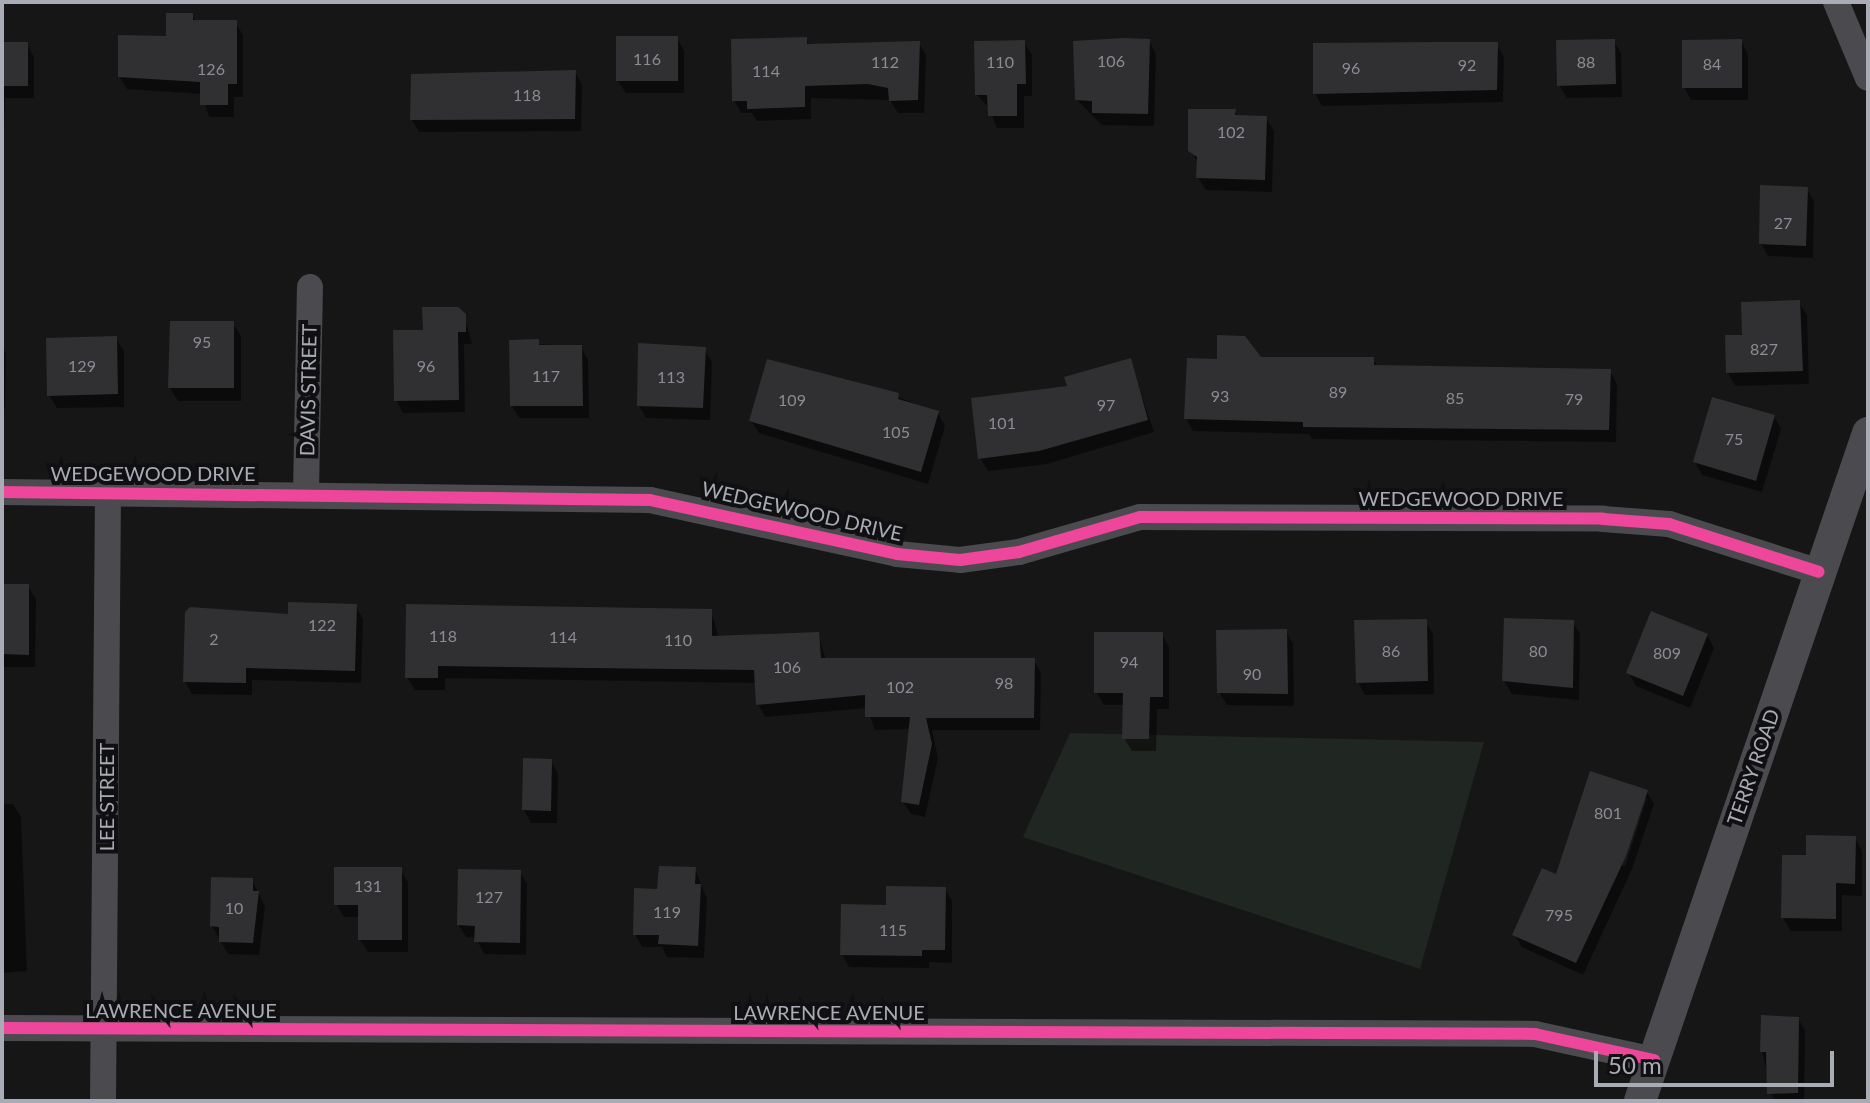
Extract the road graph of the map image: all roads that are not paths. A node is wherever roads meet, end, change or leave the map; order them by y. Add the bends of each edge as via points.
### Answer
1 (1836, 2) edge
2 (1868, 78) edge
3 (310, 287) dead end
4 (1868, 433) edge
5 (2, 492) edge
6 (108, 493) junction
7 (306, 493) junction
8 (1819, 572) junction
9 (2, 1028) edge
10 (104, 1030) junction
11 (1654, 1060) junction
12 (103, 1101) edge
13 (1640, 1101) edge

1 - 2 street
3 - 7 street, DAVIS STREET
4 - 8 street, TERRY ROAD
5 - 6 street, WEDGEWOOD DRIVE
6 - 7 street, WEDGEWOOD DRIVE
6 - 10 street, LEE STREET
7 - 8 street, WEDGEWOOD DRIVE via 650,500 897,554 960,560 1019,552 1140,517 1603,519 1669,524
8 - 11 street, TERRY ROAD
9 - 10 street, LAWRENCE AVENUE
10 - 11 street, LAWRENCE AVENUE via 1535,1034
10 - 12 street, LEE STREET
11 - 13 street, TERRY ROAD

